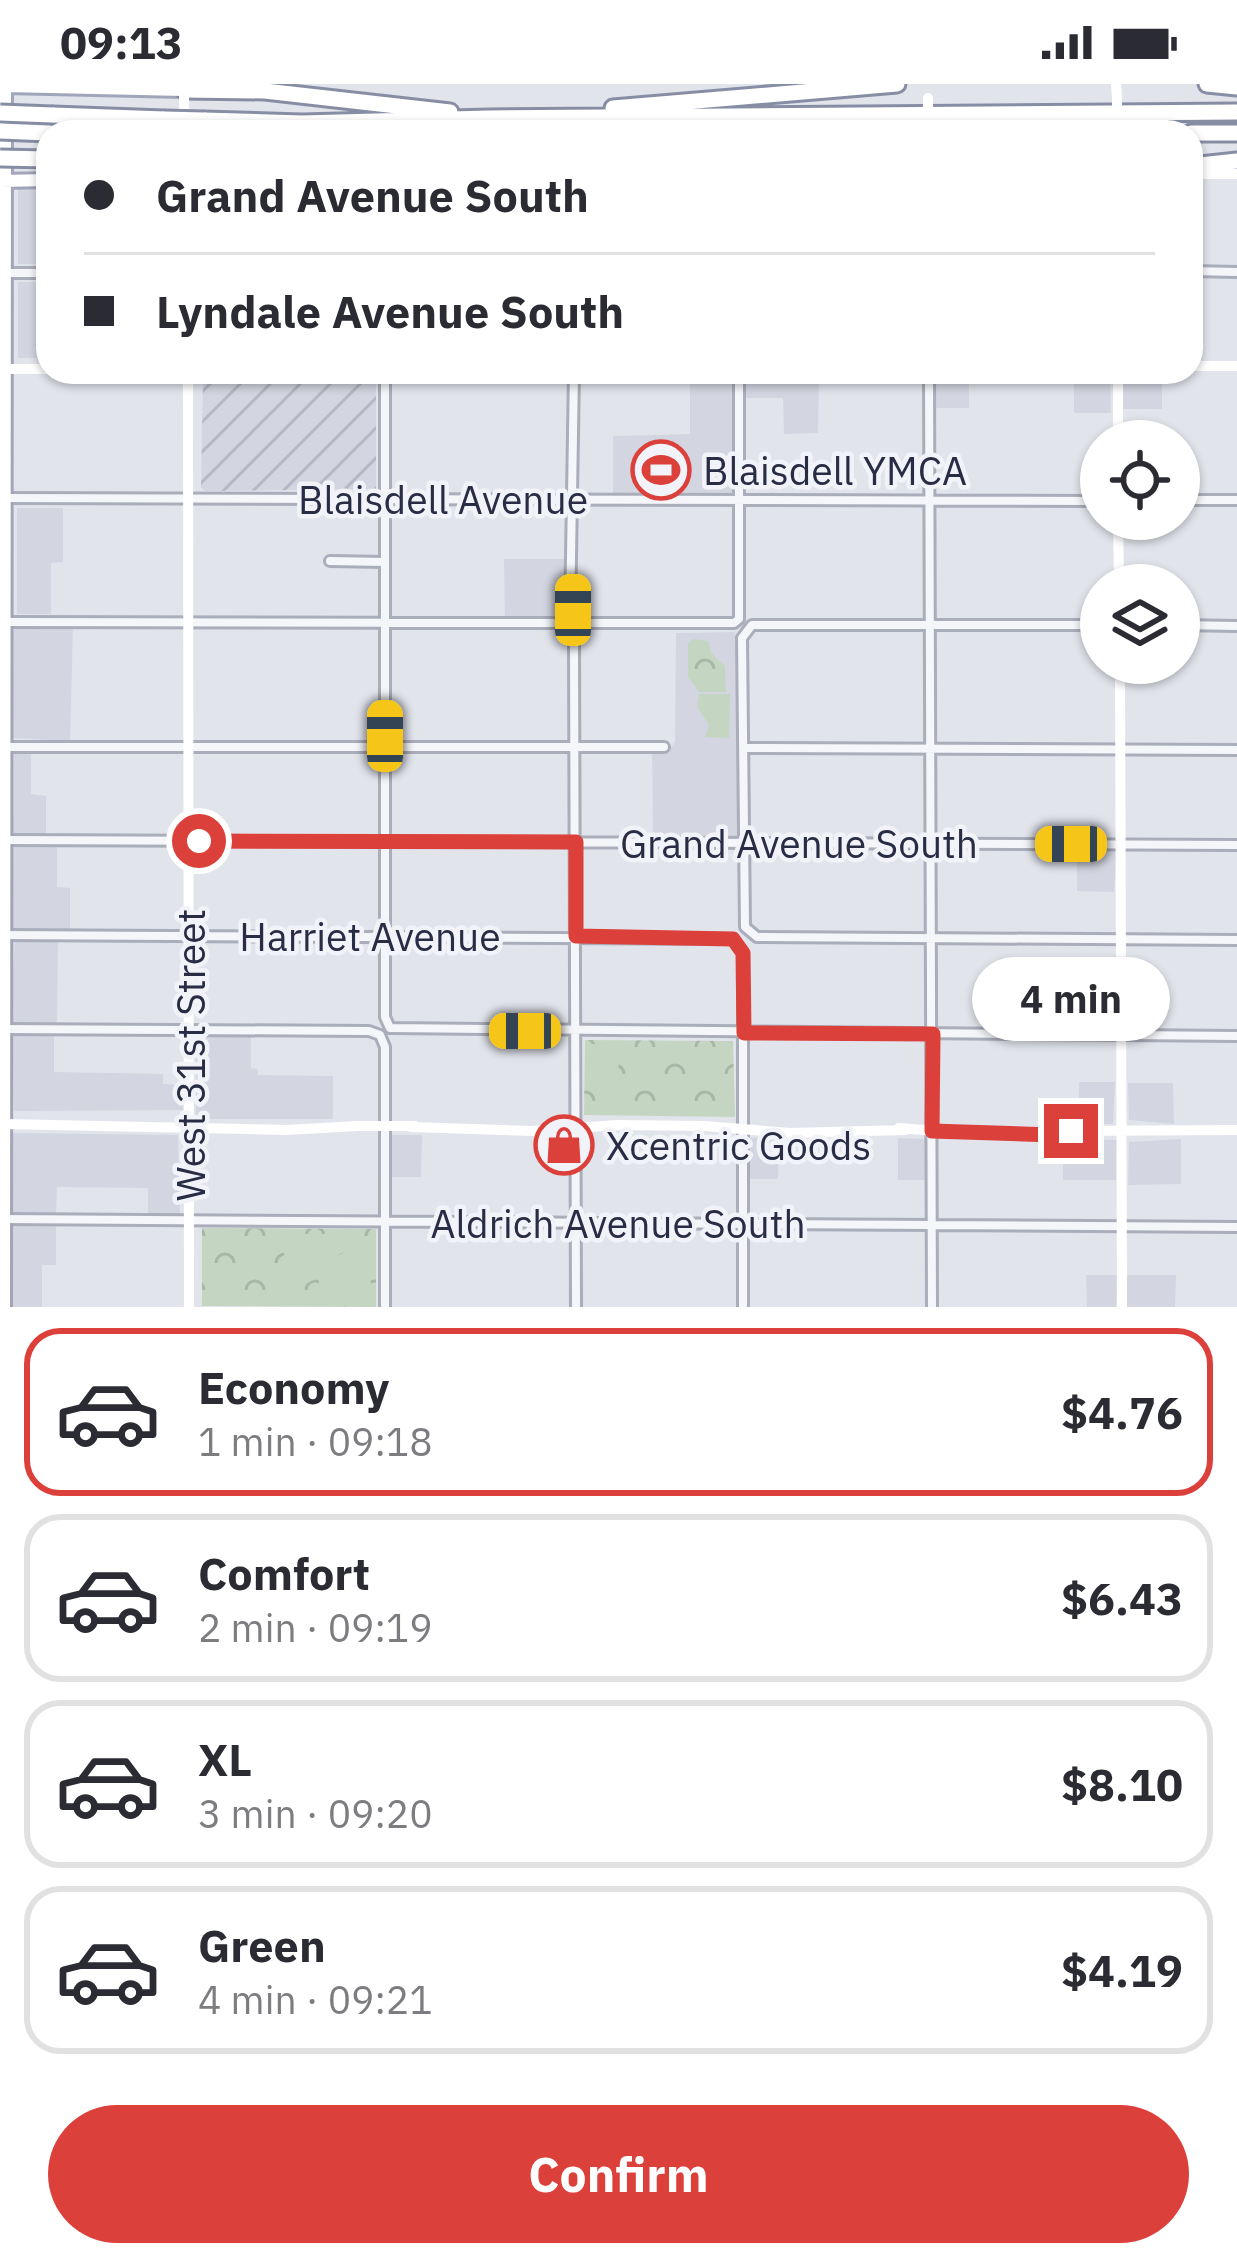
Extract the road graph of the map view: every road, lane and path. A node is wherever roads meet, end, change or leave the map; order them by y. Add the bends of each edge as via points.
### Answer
1 (794, 84) edge
2 (897, 84) edge
3 (1207, 84) edge
4 (4, 85) edge
5 (184, 87) edge
6 (1237, 87) edge
7 (614, 107) junction
8 (1237, 112) edge
9 (0, 113) edge
10 (538, 117) junction
11 (489, 118) junction
12 (184, 120) edge
13 (204, 120) edge
14 (414, 120) edge
15 (1203, 133) edge
16 (1237, 133) edge
17 (0, 134) edge
18 (36, 136) edge
19 (0, 158) edge
20 (36, 160) edge
21 (1237, 161) edge
22 (1203, 168) edge
23 (1203, 171) edge
24 (1237, 174) edge
25 (36, 180) edge
26 (2, 181) edge
27 (1203, 272) edge
28 (1237, 272) edge
29 (3, 273) edge
30 (36, 273) edge
31 (1237, 366) edge
32 (1203, 367) edge
33 (5, 369) junction
34 (36, 369) edge
35 (188, 384) edge
36 (385, 384) edge
37 (574, 384) edge
38 (740, 384) edge
39 (929, 384) edge
40 (1118, 384) edge
41 (1118, 420) edge
42 (385, 497) junction
43 (3, 498) edge
44 (189, 498) junction
45 (574, 499) junction
46 (741, 500) junction
47 (930, 500) junction
48 (1200, 500) edge
49 (1237, 500) edge
50 (1080, 501) edge
51 (330, 561) dead end
52 (385, 562) junction
53 (3, 622) edge
54 (190, 623) junction
55 (385, 623) junction
56 (930, 625) junction
57 (1080, 625) edge
58 (1200, 626) edge
59 (1237, 626) edge
60 (1120, 684) edge
61 (2, 746) edge
62 (190, 746) junction
63 (576, 746) junction
64 (385, 747) junction
65 (664, 747) dead end
66 (743, 748) junction
67 (931, 748) junction
68 (1120, 749) junction
69 (1237, 749) edge
70 (2, 840) edge
71 (190, 841) junction
72 (385, 841) junction
73 (576, 842) junction
74 (742, 842) junction
75 (1120, 844) junction
76 (1237, 844) edge
77 (932, 845) junction
78 (2, 935) edge
79 (190, 935) junction
80 (385, 936) junction
81 (576, 936) junction
82 (932, 939) junction
83 (1121, 939) junction
84 (1237, 940) edge
85 (2, 1029) edge
86 (189, 1030) junction
87 (576, 1032) junction
88 (744, 1033) junction
89 (933, 1034) junction
90 (1121, 1035) junction
91 (1237, 1036) edge
92 (2, 1124) edge
93 (189, 1125) junction
94 (385, 1127) junction
95 (576, 1128) junction
96 (743, 1130) junction
97 (932, 1131) junction
98 (1122, 1132) junction
99 (1237, 1133) edge
100 (2, 1219) edge
101 (189, 1220) junction
102 (385, 1222) junction
103 (576, 1223) junction
104 (743, 1225) junction
105 (932, 1225) junction
106 (1122, 1226) junction
107 (1237, 1227) edge
108 (4, 1307) edge
109 (189, 1307) edge
110 (385, 1307) edge
111 (576, 1307) edge
112 (743, 1307) edge
113 (932, 1307) edge
114 (1122, 1307) edge

1 - 7 highway
2 - 7 highway
3 - 6 highway
4 - 5 main road
4 - 26 main road
5 - 11 highway
5 - 12 street
7 - 10 highway
8 - 10 highway
9 - 13 highway, bridge
10 - 11 highway
11 - 14 highway
15 - 16 highway
17 - 18 highway, bridge
19 - 20 highway, bridge
21 - 22 highway
23 - 24 street
25 - 26 main road
26 - 29 main road
27 - 28 street
29 - 30 street
29 - 33 main road
31 - 32 street
33 - 34 street
33 - 43 main road
35 - 44 street, West 31st Street
36 - 42 street
37 - 45 street
38 - 46 street
39 - 47 street
40 - 41 street
42 - 44 street, Blaisdell Avenue
42 - 45 street, Blaisdell Avenue
42 - 52 street
43 - 44 street, Blaisdell Avenue
43 - 53 main road
44 - 54 street, West 31st Street
45 - 46 street, Blaisdell Avenue
45 - 55 street via 570,620
46 - 47 street, Blaisdell Avenue
46 - 63 street via 739,619 578,628
47 - 50 street, Blaisdell Avenue
47 - 56 street
48 - 49 street
51 - 52 street
52 - 55 street
53 - 54 street
53 - 61 main road
54 - 55 street
54 - 62 street, West 31st Street
55 - 64 street
56 - 57 street
56 - 66 street via 746,628
56 - 67 street
58 - 59 street
60 - 68 street
61 - 62 street
61 - 70 main road
62 - 64 street
62 - 71 street, West 31st Street
63 - 64 street
63 - 65 street
63 - 73 street
64 - 72 street
66 - 67 street
66 - 74 street
67 - 68 street
67 - 77 street
68 - 69 street
68 - 75 street
70 - 71 street, Grand Avenue South
70 - 78 main road
71 - 72 street, Grand Avenue South
71 - 79 street, West 31st Street
72 - 73 street, Grand Avenue South
72 - 80 street
73 - 74 street, Grand Avenue South
73 - 81 street
74 - 77 street, Grand Avenue South
74 - 82 street via 748,933
75 - 76 street, Grand Avenue South
75 - 77 street, Grand Avenue South
75 - 83 street
77 - 82 street
78 - 79 street, Harriet Avenue
78 - 85 main road
79 - 80 street, Harriet Avenue
79 - 86 street, West 31st Street
80 - 81 street, Harriet Avenue
80 - 87 street via 386,1024 401,1031
81 - 87 street
81 - 88 street, Harriet Avenue via 739,944
82 - 83 street
82 - 89 street
83 - 84 street
83 - 90 street
85 - 86 street
85 - 92 main road
86 - 93 street, West 31st Street
86 - 94 street via 380,1035
87 - 88 street
87 - 95 street
88 - 89 street
88 - 96 street
89 - 90 street
89 - 97 street
90 - 91 street
90 - 98 street
92 - 93 street
92 - 100 main road
93 - 94 street
93 - 101 street, West 31st Street
94 - 95 street
94 - 102 street
95 - 96 street
95 - 103 street
96 - 97 street
96 - 104 street
97 - 98 street
97 - 105 street
98 - 99 street
98 - 106 street
100 - 101 street, Aldrich Avenue South
100 - 108 main road
101 - 102 street, Aldrich Avenue South
101 - 109 street, West 31st Street
102 - 103 street, Aldrich Avenue South
102 - 110 street
103 - 104 street, Aldrich Avenue South
103 - 111 street
104 - 105 street, Aldrich Avenue South
104 - 112 street
105 - 106 street, Aldrich Avenue South
105 - 113 street
106 - 107 street, Aldrich Avenue South
106 - 114 street

